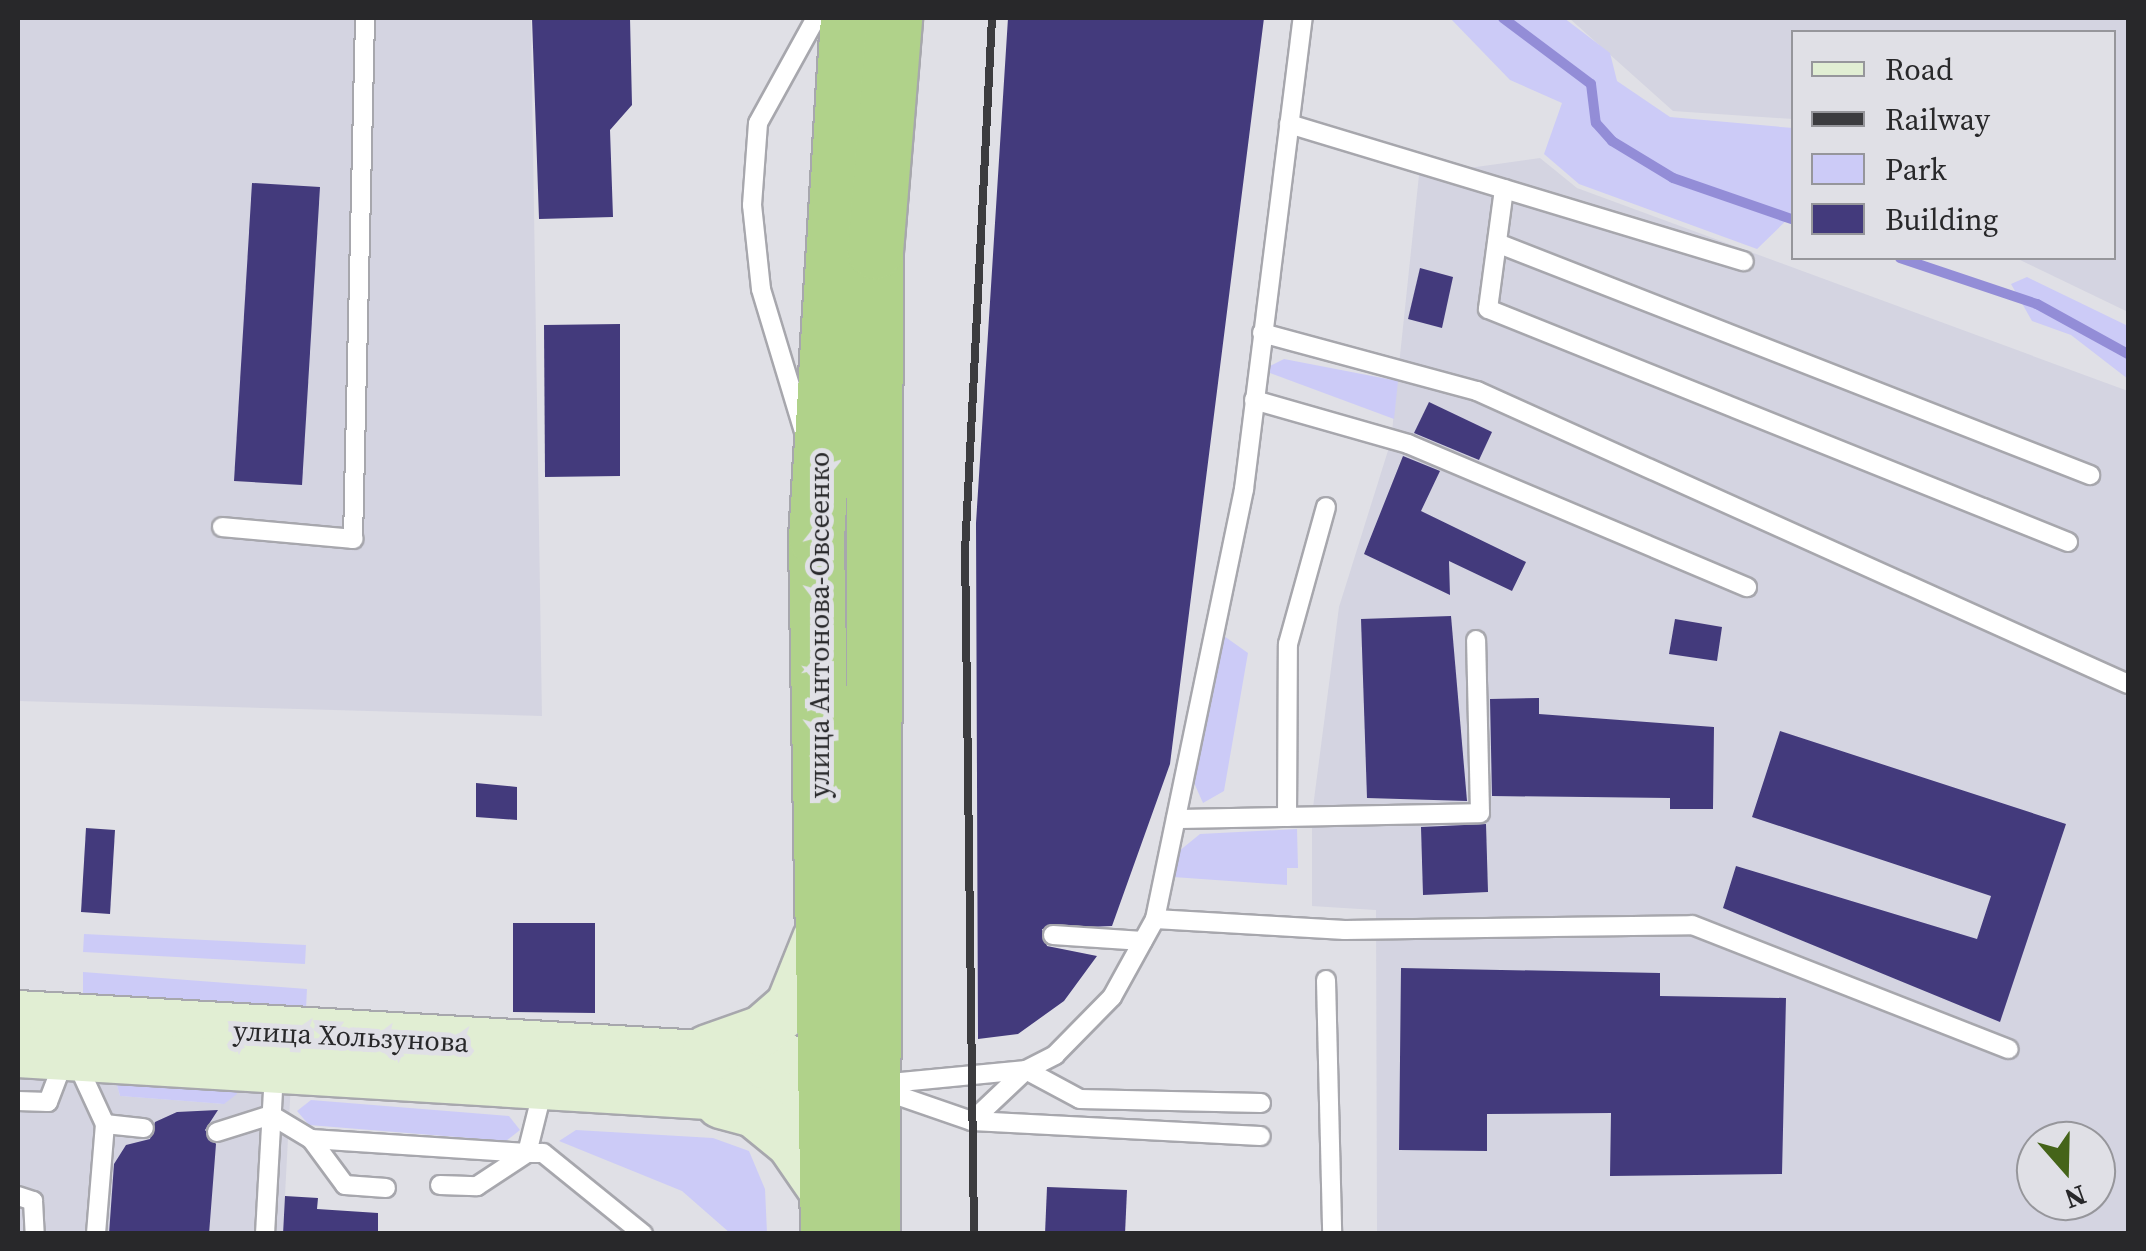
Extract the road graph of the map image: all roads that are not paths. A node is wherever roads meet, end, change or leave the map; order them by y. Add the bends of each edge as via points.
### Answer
1 (366, 18) edge
2 (816, 18) edge
3 (848, 18) edge
4 (894, 18) edge
5 (1302, 18) edge
6 (1289, 124) junction
7 (1504, 189) junction
8 (1496, 243) junction
9 (1744, 261) dead end
10 (1262, 334) junction
11 (1254, 400) junction
12 (819, 468) junction
13 (2090, 475) dead end
14 (1326, 507) dead end
15 (222, 526) dead end
16 (2068, 542) dead end
17 (1748, 587) dead end
18 (1476, 640) dead end
19 (2128, 684) edge
20 (1287, 817) junction
21 (1176, 819) junction
22 (1154, 918) junction
23 (820, 934) junction
24 (1053, 935) dead end
25 (1143, 941) junction
26 (1326, 980) dead end
27 (18, 1016) edge
28 (2009, 1049) dead end
29 (18, 1052) edge
30 (66, 1055) junction
31 (1026, 1070) junction
32 (684, 1074) junction
33 (838, 1083) junction
34 (545, 1084) junction
35 (273, 1091) junction
36 (18, 1102) edge
37 (1261, 1103) dead end
38 (972, 1122) junction
39 (105, 1124) junction
40 (144, 1128) dead end
41 (216, 1132) dead end
42 (1261, 1136) dead end
43 (311, 1139) junction
44 (527, 1153) junction
45 (440, 1185) dead end
46 (386, 1188) dead end
47 (18, 1196) edge
48 (826, 1212) edge
49 (35, 1234) edge
50 (96, 1234) edge
51 (265, 1234) edge
52 (643, 1234) edge
53 (872, 1234) edge
54 (1332, 1234) edge

1 - 15 lane via 353,539
2 - 12 lane via 758,122 752,205 783,385
3 - 12 highway, улица Антонова-Овсеенко
4 - 33 highway, улица Антонова-Овсеенко via 875,251
5 - 6 lane
6 - 7 lane
6 - 10 lane
7 - 8 lane
7 - 9 lane
8 - 13 lane
8 - 16 lane via 1488,309
10 - 11 lane
10 - 19 lane via 1477,390
11 - 17 lane via 1408,444
11 - 21 lane
12 - 23 highway, улица Антонова-Овсеенко
14 - 20 lane via 1288,644
18 - 20 lane via 1480,813
20 - 21 lane
21 - 22 lane
22 - 25 lane
22 - 28 lane via 1345,930 1692,925
23 - 32 main road, улица Хользунова via 801,996 774,1023
23 - 33 highway, улица Антонова-Овсеенко
24 - 25 lane
25 - 31 lane via 1087,1030
26 - 54 lane
27 - 32 main road, улица Хользунова
29 - 30 main road, улица Хользунова
30 - 35 main road, улица Хользунова
30 - 36 lane via 48,1102
30 - 39 lane
31 - 33 lane
31 - 37 lane via 1080,1099
31 - 38 lane
32 - 33 main road, улица Хользунова
32 - 34 main road, улица Хользунова
32 - 48 main road, улица Хользунова via 754,1112 792,1143
33 - 38 lane
33 - 48 highway, улица Антонова-Овсеенко
33 - 53 highway, улица Антонова-Овсеенко
34 - 35 main road, улица Хользунова
34 - 44 lane
35 - 41 lane
35 - 43 lane
35 - 51 lane
38 - 42 lane
39 - 40 lane
39 - 50 lane
43 - 44 lane
43 - 46 lane via 345,1185
44 - 45 lane via 476,1186
44 - 52 lane via 544,1153
47 - 49 lane via 33,1201

